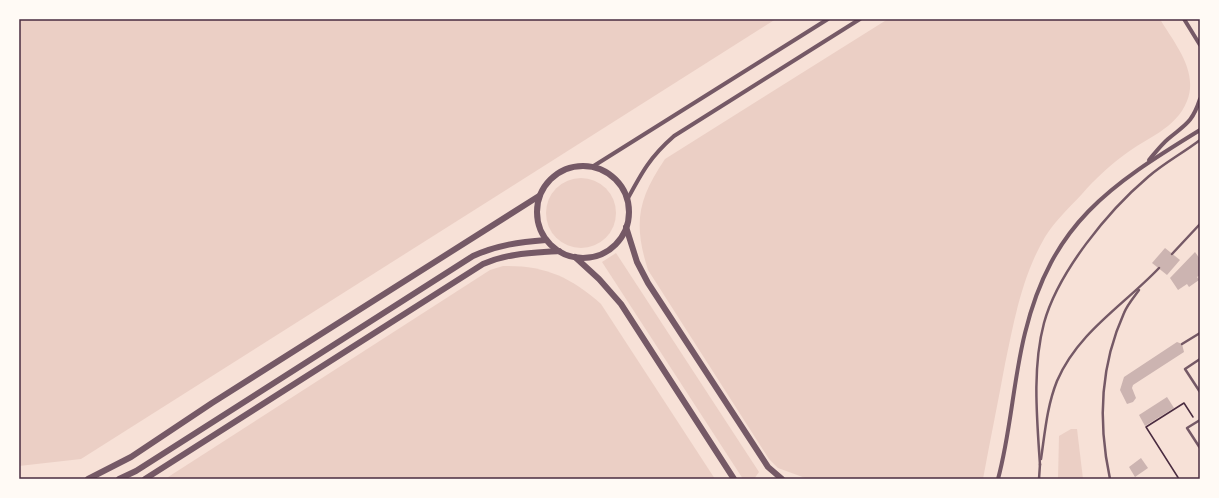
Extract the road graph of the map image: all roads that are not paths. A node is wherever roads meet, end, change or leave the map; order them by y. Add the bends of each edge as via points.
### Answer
1 (828, 19) edge
2 (860, 19) edge
3 (1184, 19) edge
4 (1200, 45) edge
5 (1200, 99) edge
6 (1200, 130) edge
7 (1200, 140) edge
8 (1146, 163) junction
9 (592, 167) junction
10 (539, 196) junction
11 (627, 200) junction
12 (1200, 224) edge
13 (626, 227) junction
14 (1200, 228) edge
15 (1193, 231) junction
16 (546, 240) junction
17 (559, 251) junction
18 (1172, 254) dead end
19 (574, 257) junction
20 (1159, 268) dead end
21 (1142, 286) junction
22 (1200, 333) edge
23 (1182, 344) dead end
24 (1200, 359) edge
25 (1200, 392) edge
26 (1200, 420) edge
27 (1200, 448) edge
28 (1040, 465) junction
29 (88, 479) edge
30 (120, 479) edge
31 (145, 479) edge
32 (734, 479) edge
33 (782, 479) edge
34 (998, 479) edge
35 (1038, 479) edge
36 (1110, 479) edge

1 - 9 street
2 - 11 street via 674,136 656,151
3 - 4 street
5 - 8 street via 1186,125 1167,140
6 - 8 street
7 - 28 lane via 1149,176 1122,201 1099,227 1064,277 1045,322 1040,346 1037,388
8 - 34 street via 1092,206 1068,234 1050,264 1025,333
9 - 10 street via 581,166 560,172 544,186
9 - 11 street via 612,176 621,186
10 - 16 street via 537,219
10 - 29 street via 212,403 132,457
11 - 13 street via 629,213
12 - 15 lane
13 - 19 street via 611,248 588,257
13 - 33 street via 637,262 648,283 768,467
14 - 15 lane
15 - 18 lane
16 - 17 street
16 - 30 street via 513,242 473,256
17 - 19 street
17 - 31 street via 504,256 484,264
19 - 32 street via 599,279 621,304
20 - 21 lane
21 - 28 lane via 1104,318 1075,350 1057,380 1048,410
21 - 36 lane via 1124,312 1103,388 1101,419
22 - 23 lane
24 - 25 lane via 1185,369
26 - 27 lane via 1188,428
28 - 35 lane

